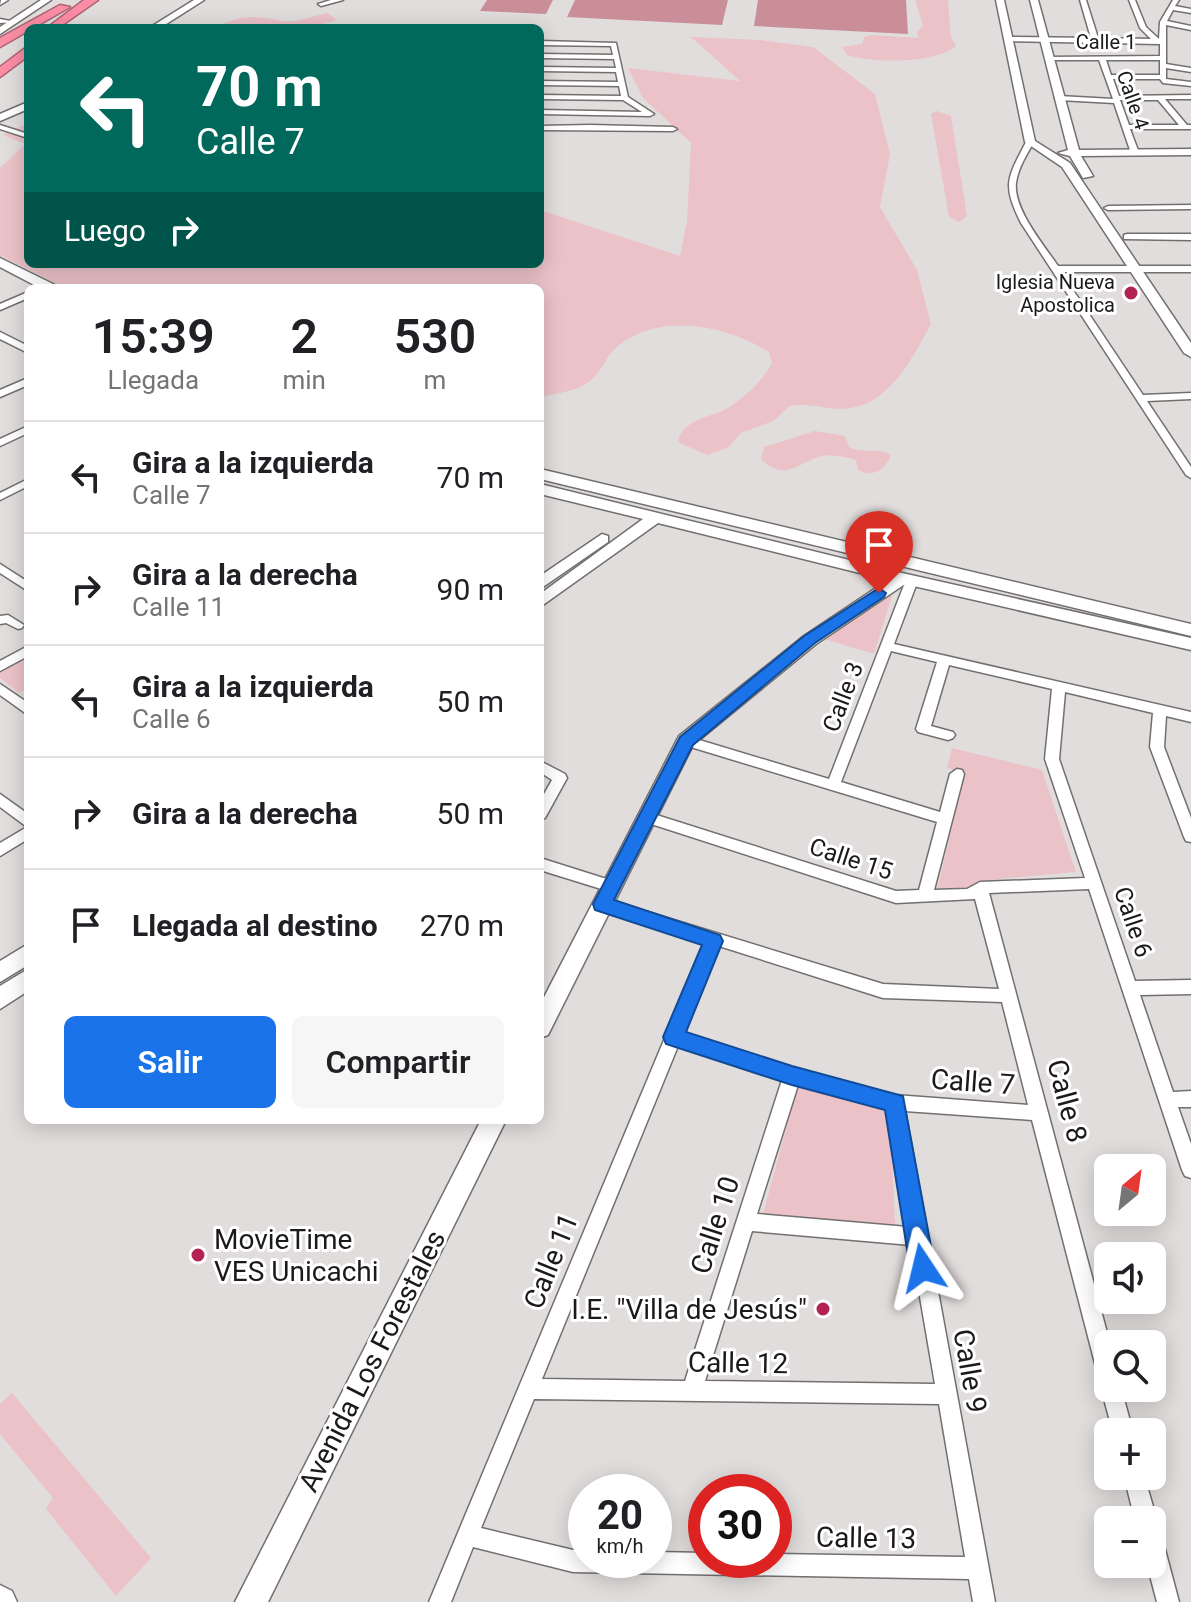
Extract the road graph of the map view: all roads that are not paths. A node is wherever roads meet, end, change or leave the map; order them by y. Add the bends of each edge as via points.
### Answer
1 (47, 0) edge
2 (92, 0) edge
3 (181, 0) edge
4 (200, 0) edge
5 (340, 0) edge
6 (1000, 0) edge
7 (1034, 0) edge
8 (1083, 0) edge
9 (1132, 0) edge
10 (1176, 0) edge
11 (321, 4) dead end
12 (1170, 7) junction
13 (1191, 11) edge
14 (61, 17) edge
15 (0, 21) edge
16 (13, 22) junction
17 (1163, 22) junction
18 (147, 24) edge
19 (161, 24) edge
20 (1191, 28) edge
21 (0, 31) edge
22 (24, 33) edge
23 (24, 35) edge
24 (1008, 39) junction
25 (1095, 40) junction
26 (1045, 41) junction
27 (1161, 42) junction
28 (0, 43) edge
29 (544, 43) edge
30 (24, 47) edge
31 (0, 51) edge
32 (24, 53) edge
33 (544, 56) edge
34 (615, 57) junction
35 (1050, 58) junction
36 (1102, 58) junction
37 (0, 62) edge
38 (1162, 62) junction
39 (544, 69) edge
40 (617, 70) junction
41 (1191, 70) edge
42 (0, 73) edge
43 (1108, 77) junction
44 (1162, 79) junction
45 (623, 84) junction
46 (1191, 84) edge
47 (544, 86) edge
48 (544, 97) edge
49 (1191, 97) edge
50 (625, 98) junction
51 (1059, 98) junction
52 (1160, 98) junction
53 (24, 99) edge
54 (1116, 100) junction
55 (24, 107) edge
56 (544, 112) edge
57 (1, 117) edge
58 (24, 127) edge
59 (1126, 127) junction
60 (1188, 127) edge
61 (544, 128) edge
62 (673, 129) dead end
63 (24, 133) edge
64 (1030, 142) junction
65 (1191, 152) edge
66 (1135, 153) junction
67 (1075, 156) junction
68 (1095, 156) junction
69 (1051, 157) junction
70 (1191, 159) edge
71 (1191, 207) edge
72 (1108, 208) junction
73 (1127, 237) junction
74 (1191, 237) edge
75 (0, 262) edge
76 (1055, 269) junction
77 (1142, 269) junction
78 (1191, 269) edge
79 (0, 275) edge
80 (42, 284) edge
81 (24, 292) edge
82 (24, 297) edge
83 (0, 310) edge
84 (1191, 333) edge
85 (0, 335) edge
86 (24, 348) edge
87 (1191, 353) edge
88 (24, 383) edge
89 (0, 394) edge
90 (1191, 396) edge
91 (1140, 398) junction
92 (24, 431) edge
93 (0, 443) edge
94 (544, 475) edge
95 (1191, 475) edge
96 (24, 484) edge
97 (544, 490) edge
98 (0, 497) edge
99 (646, 516) junction
100 (0, 568) edge
101 (6, 579) edge
102 (907, 579) junction
103 (544, 581) edge
104 (544, 599) edge
105 (0, 620) edge
106 (18, 625) dead end
107 (1191, 630) edge
108 (1191, 644) edge
109 (886, 646) junction
110 (24, 652) edge
111 (944, 660) junction
112 (0, 667) edge
113 (1059, 686) junction
114 (0, 688) edge
115 (24, 707) edge
116 (1160, 709) junction
117 (1191, 717) edge
118 (948, 735) dead end
119 (686, 741) junction
120 (544, 768) edge
121 (957, 774) dead end
122 (833, 785) junction
123 (0, 799) edge
124 (544, 807) edge
125 (647, 817) junction
126 (24, 819) edge
127 (946, 819) junction
128 (24, 835) edge
129 (1191, 837) edge
130 (0, 850) edge
131 (544, 866) edge
132 (1094, 883) junction
133 (980, 888) junction
134 (607, 895) junction
135 (925, 896) junction
136 (713, 941) junction
137 (24, 956) edge
138 (0, 973) edge
139 (24, 981) edge
140 (1191, 987) edge
141 (1130, 988) junction
142 (1008, 996) junction
143 (0, 999) edge
144 (544, 1020) edge
145 (673, 1037) junction
146 (792, 1076) junction
147 (1191, 1099) edge
148 (1168, 1100) junction
149 (895, 1103) junction
150 (1039, 1113) junction
151 (492, 1124) edge
152 (1191, 1170) edge
153 (745, 1222) junction
154 (917, 1237) junction
155 (1096, 1330) edge
156 (530, 1389) junction
157 (692, 1391) junction
158 (946, 1394) junction
159 (470, 1536) junction
160 (978, 1568) junction
161 (1162, 1578) edge
162 (251, 1602) edge
163 (440, 1602) edge
164 (984, 1602) edge
165 (1168, 1602) edge

1 - 16 main road
2 - 14 highway
3 - 18 main road
4 - 19 main road
5 - 11 street
6 - 24 main road
7 - 26 main road
8 - 25 street
9 - 27 street via 1143,28
10 - 12 street
12 - 13 street
12 - 17 street
15 - 16 street
16 - 21 main road
17 - 20 street
17 - 27 street
22 - 28 highway
23 - 31 highway
24 - 26 street
24 - 64 main road
25 - 26 street
25 - 27 street
26 - 35 main road
27 - 38 street
29 - 34 street via 614,44
30 - 37 highway
32 - 42 highway
33 - 34 street
34 - 40 street
35 - 36 street, Calle 1
35 - 51 main road
36 - 38 street, Calle 1
36 - 43 street, Calle 4
38 - 41 street
38 - 44 street
39 - 40 street
40 - 45 street
43 - 44 street
43 - 54 street, Calle 4
44 - 46 street
45 - 47 street
45 - 50 street
48 - 50 street
49 - 52 street
50 - 56 street via 650,114
51 - 54 street
51 - 67 main road
52 - 54 street
52 - 60 street
53 - 57 main road
54 - 59 street, Calle 4
55 - 57 main road
57 - 58 street
57 - 63 street
59 - 60 street
59 - 66 street, Calle 4
61 - 62 street
64 - 69 main road
64 - 76 street via 1010,182 1012,196
65 - 66 main road
66 - 68 main road
67 - 68 main road
67 - 69 main road
67 - 72 main road
68 - 70 main road
69 - 77 main road via 1066,165
71 - 72 street
72 - 73 main road
73 - 74 street
73 - 77 main road
75 - 80 main road
76 - 77 street
76 - 91 street
77 - 78 street
77 - 84 main road
77 - 87 main road
79 - 81 main road
82 - 83 street
85 - 86 street
88 - 89 street
90 - 91 street
91 - 95 street
92 - 93 street
94 - 107 main road
96 - 98 street
97 - 99 main road
99 - 102 main road
99 - 103 main road
99 - 104 main road
100 - 101 street
102 - 108 main road
102 - 109 street, Calle 3
102 - 119 main road via 810,640
105 - 106 street
109 - 111 street
109 - 122 street, Calle 3
110 - 112 street
111 - 113 street
111 - 118 street via 923,729
113 - 116 street
113 - 132 street, Calle 6 via 1052,759
114 - 115 street
116 - 117 street
116 - 129 street via 1157,747
119 - 122 street
119 - 125 main road
120 - 124 street via 560,778
121 - 127 street
122 - 127 street
123 - 126 street
125 - 134 main road
125 - 135 street, Calle 15 via 896,897
127 - 135 street
128 - 130 street
131 - 134 street
132 - 133 street, Calle 15
132 - 141 street, Calle 6
133 - 135 street, Calle 15 via 970,895
133 - 142 street, Calle 8
134 - 136 street
134 - 144 main road
136 - 142 street via 883,991
136 - 145 street, Calle 11
137 - 138 main road
139 - 143 main road
140 - 141 street
141 - 148 street, Calle 6
142 - 150 street, Calle 8
145 - 146 street, Calle 7
145 - 156 street, Calle 11
146 - 149 street, Calle 7
146 - 153 street, Calle 10
147 - 148 street
148 - 152 street, Calle 6
149 - 150 street, Calle 7
149 - 154 street, Calle 9
150 - 155 street, Calle 8
151 - 162 main road, Avenida Los Forestales
153 - 154 street
153 - 157 street, Calle 10
154 - 158 street, Calle 9
156 - 157 street, Calle 12
156 - 159 street, Calle 11
157 - 158 street, Calle 12
158 - 160 street, Calle 9
159 - 160 street, Calle 13 via 573,1561
159 - 163 street, Calle 11
160 - 164 street, Calle 9
161 - 165 street

